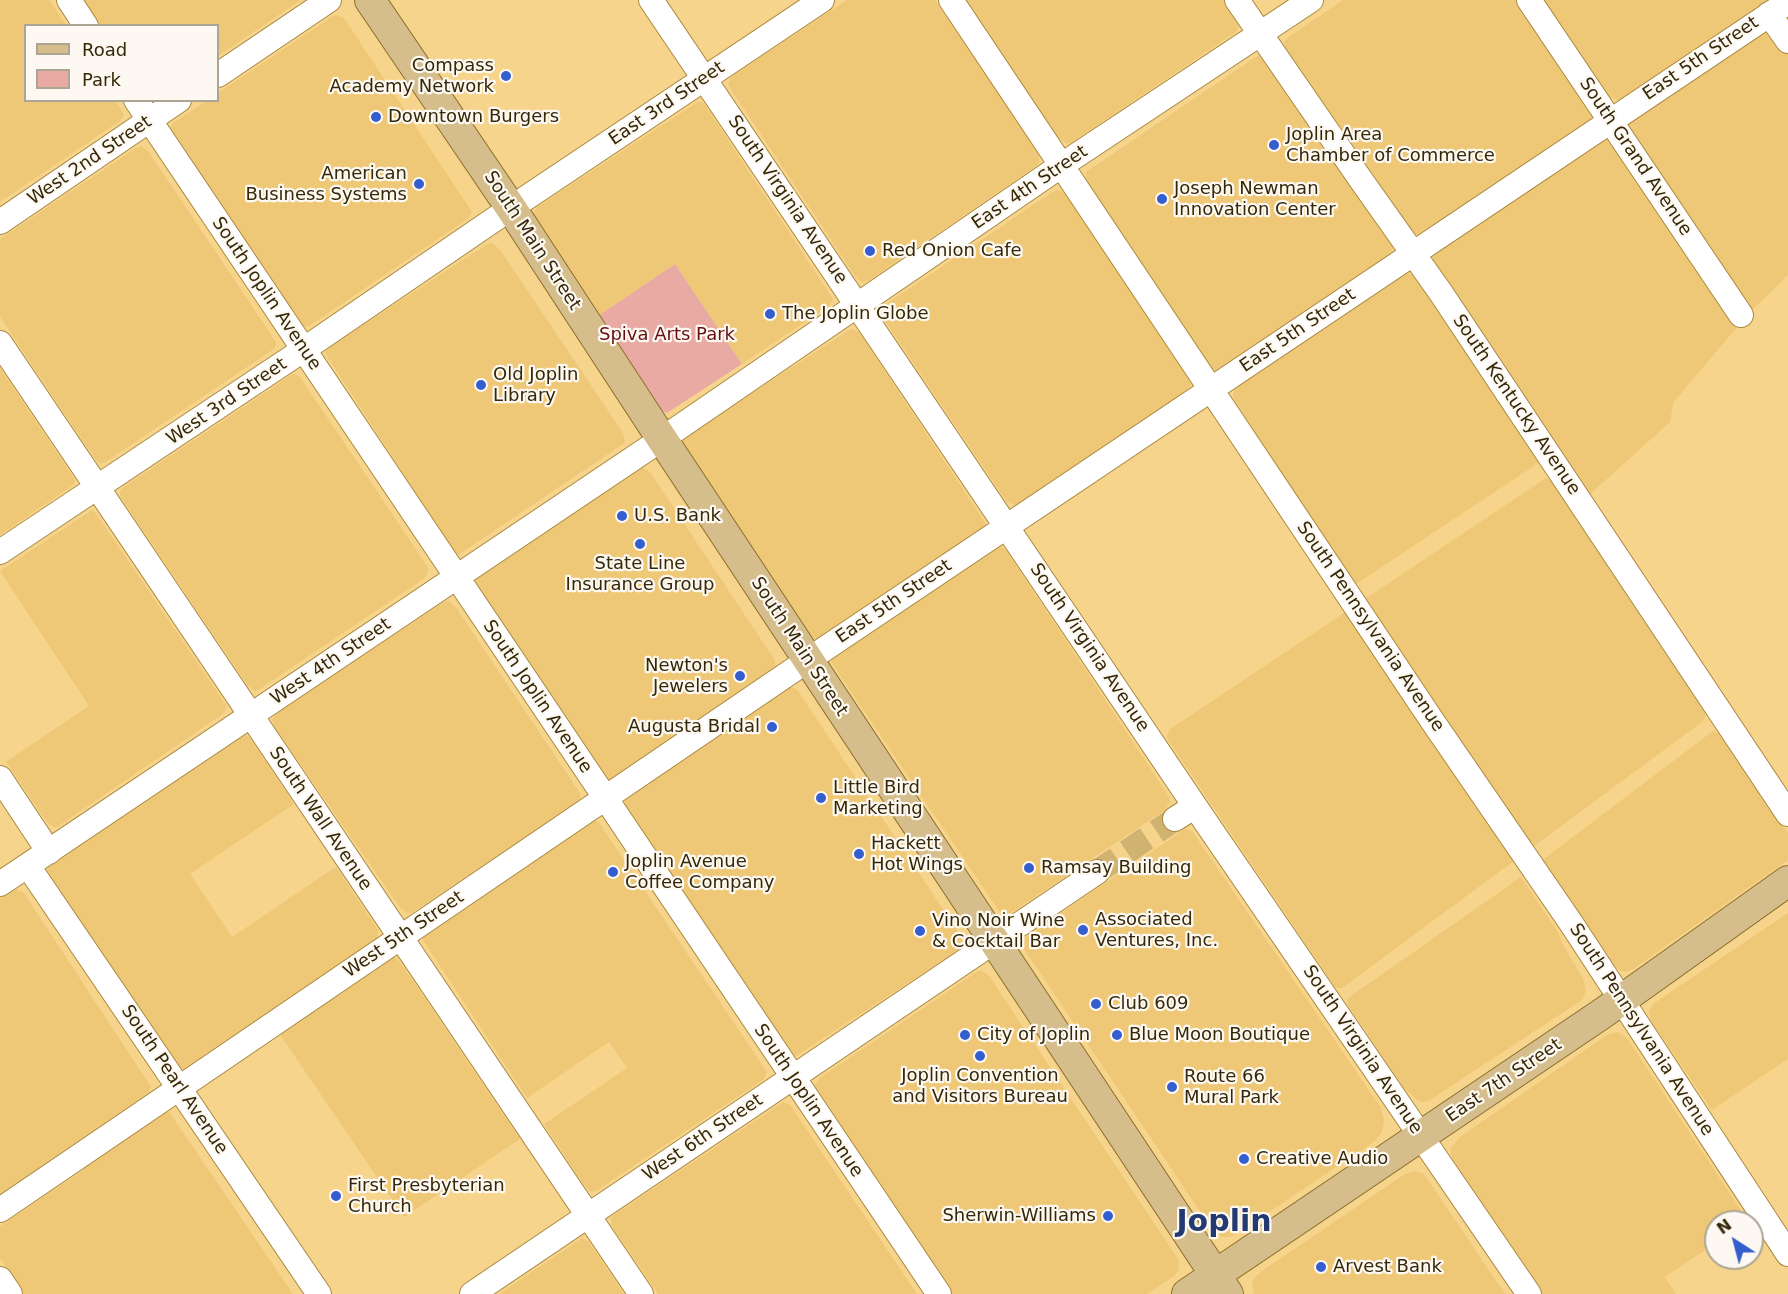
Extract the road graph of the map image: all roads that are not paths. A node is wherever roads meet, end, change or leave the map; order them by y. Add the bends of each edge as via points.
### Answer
1 (69, 0) edge
2 (329, 0) edge
3 (370, 0) edge
4 (651, 0) edge
5 (822, 0) edge
6 (951, 0) edge
7 (1237, 0) edge
8 (1311, 0) edge
9 (1528, 0) edge
10 (1779, 8) edge
11 (85, 24) edge
12 (1260, 34) junction
13 (1788, 41) edge
14 (219, 74) edge
15 (705, 79) junction
16 (137, 102) edge
17 (176, 102) edge
18 (149, 120) junction
19 (1609, 120) junction
20 (1062, 165) junction
21 (511, 208) junction
22 (0, 222) edge
23 (1413, 254) junction
24 (858, 305) junction
25 (1742, 315) dead end
26 (0, 343) edge
27 (303, 350) junction
28 (1212, 389) junction
29 (662, 439) junction
30 (98, 488) junction
31 (1007, 527) junction
32 (0, 552) edge
33 (456, 577) junction
34 (808, 660) junction
35 (251, 716) junction
36 (0, 778) edge
37 (605, 798) junction
38 (1788, 814) edge
39 (49, 852) junction
40 (28, 866) junction
41 (1097, 872) tunnel mouth
42 (1788, 881) edge
43 (0, 885) edge
44 (400, 938) junction
45 (994, 942) junction
46 (1622, 1000) junction
47 (793, 1078) junction
48 (179, 1088) junction
49 (1422, 1137) junction
50 (0, 1210) edge
51 (588, 1215) junction
52 (1788, 1254) edge
53 (0, 1279) edge
54 (1222, 1285) edge
55 (10, 1294) edge
56 (319, 1294) edge
57 (472, 1294) edge
58 (641, 1294) edge
59 (939, 1294) edge
60 (1187, 1294) edge
61 (1529, 1294) edge

1 - 11 street
2 - 14 street
3 - 21 main road, South Main Street
4 - 15 street, South Virginia Avenue
5 - 15 street, East 3rd Street
6 - 20 street, South Pennsylvania Avenue
7 - 12 street, South Kentucky Avenue
8 - 12 street, East 4th Street
9 - 19 street, South Grand Avenue
10 - 13 street
10 - 19 street, East 5th Street
12 - 20 street, East 4th Street
12 - 23 street, South Kentucky Avenue
15 - 21 street, East 3rd Street
15 - 24 street, South Virginia Avenue
16 - 18 street, South Joplin Avenue
17 - 18 street, West 2nd Street
18 - 22 street, West 2nd Street
18 - 27 street, South Joplin Avenue
19 - 23 street, East 5th Street
19 - 25 street, South Grand Avenue
20 - 24 street, East 4th Street
20 - 28 street, South Pennsylvania Avenue
21 - 27 street, West 3rd Street
21 - 29 main road, South Main Street
23 - 28 street, East 5th Street
23 - 38 street, South Kentucky Avenue
24 - 29 street, East 4th Street
24 - 31 street, South Virginia Avenue
26 - 30 street, South Wall Avenue
27 - 30 street, West 3rd Street
27 - 33 street, South Joplin Avenue
28 - 31 street, East 5th Street
28 - 46 street, South Pennsylvania Avenue
29 - 33 street, West 4th Street
29 - 34 main road, South Main Street
30 - 32 street, West 3rd Street
30 - 35 street, South Wall Avenue
31 - 34 street, East 5th Street
31 - 49 street, South Virginia Avenue via 1185,812
33 - 35 street, West 4th Street
33 - 37 street, South Joplin Avenue
34 - 37 street, West 5th Street
34 - 45 main road, South Main Street
35 - 39 street, West 4th Street
35 - 44 street, South Wall Avenue
36 - 39 street
37 - 44 street, West 5th Street
37 - 47 street, South Joplin Avenue
39 - 40 street, West 4th Street
40 - 43 street, West 4th Street
40 - 48 street, South Pearl Avenue
41 - 45 street, West 6th Street
42 - 46 main road, East 7th Street
44 - 48 street, West 5th Street
44 - 51 street, South Wall Avenue
45 - 47 street, West 6th Street
45 - 54 main road, South Main Street
46 - 49 main road, East 7th Street
46 - 52 street, South Pennsylvania Avenue
47 - 51 street, West 6th Street
47 - 59 street, South Joplin Avenue
48 - 50 street, West 5th Street
48 - 56 street, South Pearl Avenue
49 - 54 main road, East 7th Street
49 - 61 street, South Virginia Avenue
51 - 57 street, West 6th Street
51 - 58 street, South Wall Avenue
53 - 55 street
54 - 60 main road, East 7th Street

